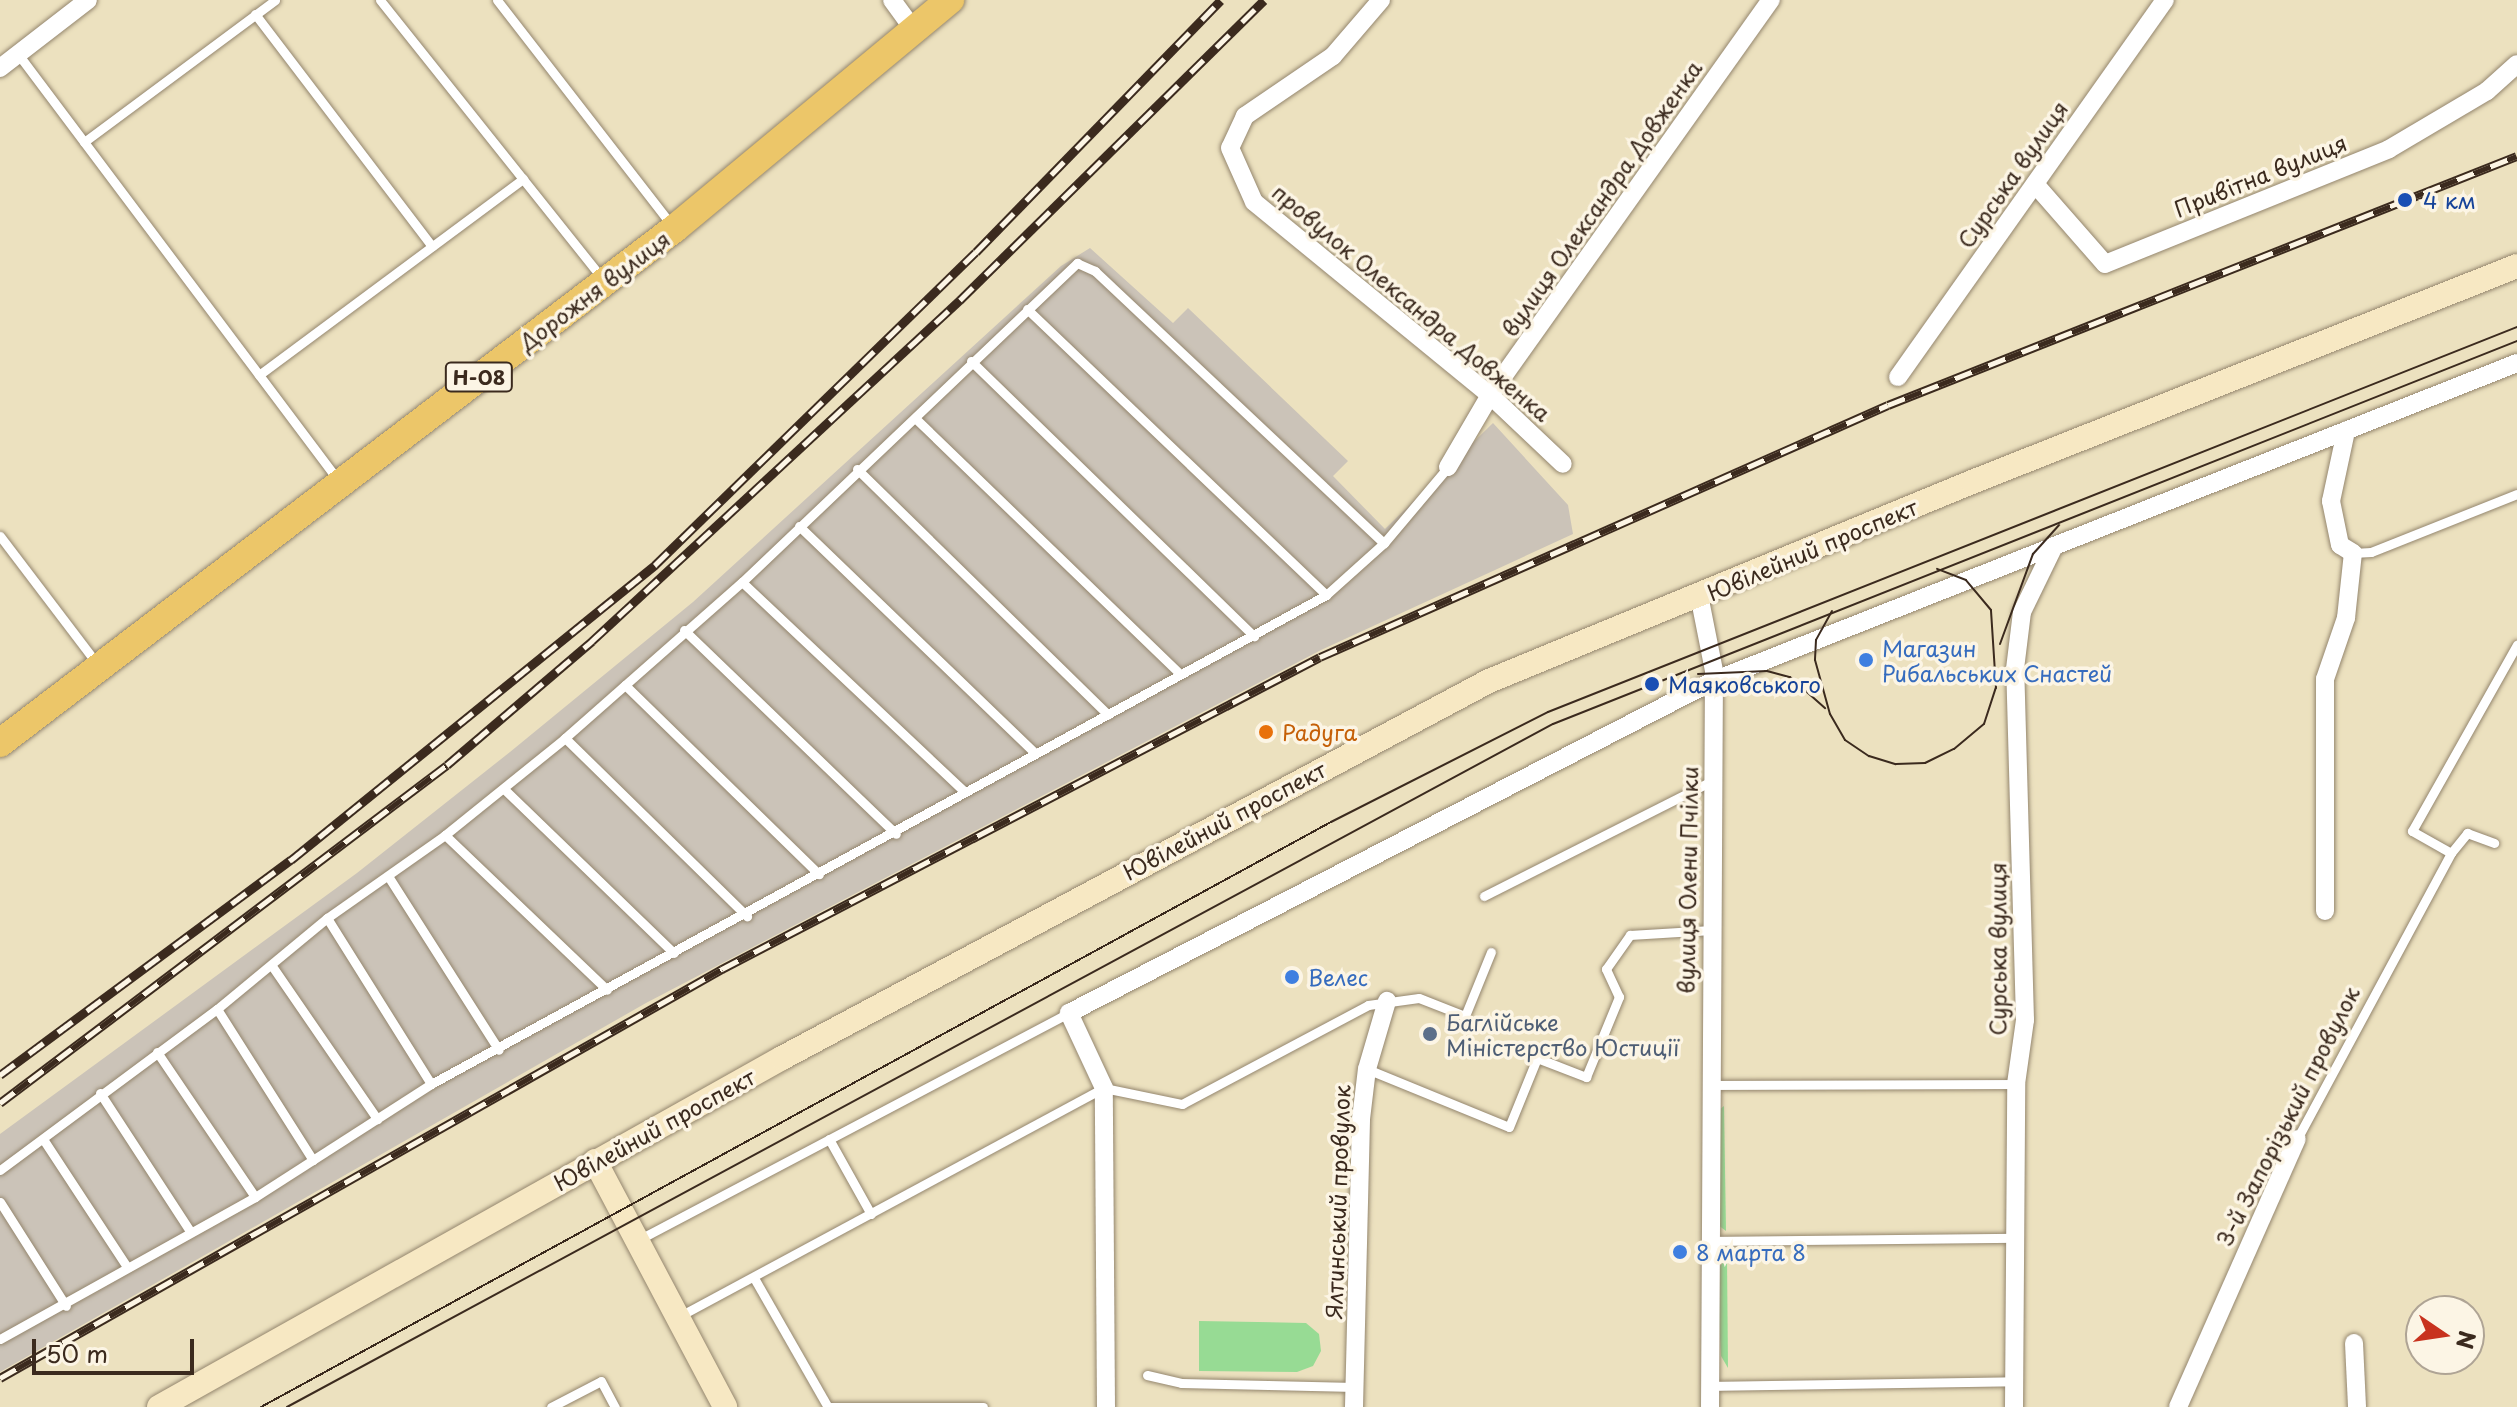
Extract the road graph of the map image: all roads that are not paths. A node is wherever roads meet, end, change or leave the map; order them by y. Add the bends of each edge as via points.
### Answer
1 (88, 0) edge
2 (275, 0) edge
3 (380, 0) edge
4 (497, 0) edge
5 (950, 0) edge
6 (1381, 0) edge
7 (1771, 0) edge
8 (2165, 0) edge
9 (904, 7) edge
10 (255, 14) junction
11 (18, 54) junction
12 (2517, 64) edge
13 (0, 68) edge
14 (84, 142) junction
15 (523, 179) junction
16 (2035, 184) junction
17 (674, 229) junction
18 (432, 246) junction
19 (2517, 266) edge
20 (605, 282) junction
21 (1027, 309) junction
22 (971, 361) junction
23 (2517, 363) edge
24 (259, 375) junction
25 (1898, 377) dead end
26 (1490, 395) junction
27 (915, 418) junction
28 (2346, 431) junction
29 (1563, 464) dead end
30 (1448, 467) joint
31 (857, 469) junction
32 (340, 482) junction
33 (2517, 494) edge
34 (799, 526) junction
35 (0, 536) edge
36 (1384, 543) junction
37 (2054, 546) junction
38 (2353, 553) junction
39 (742, 582) junction
40 (1326, 595) junction
41 (1699, 595) junction
42 (684, 630) junction
43 (1254, 636) junction
44 (2517, 645) edge
45 (99, 666) junction
46 (1180, 674) junction
47 (1713, 681) junction
48 (625, 685) junction
49 (1108, 715) junction
50 (565, 738) junction
51 (0, 743) edge
52 (1034, 752) junction
53 (1712, 781) junction
54 (504, 789) junction
55 (965, 792) junction
56 (896, 834) junction
57 (445, 835) junction
58 (2494, 843) dead end
59 (2451, 853) junction
60 (819, 874) junction
61 (388, 876) junction
62 (1484, 896) dead end
63 (2325, 911) dead end
64 (747, 916) junction
65 (327, 918) junction
66 (1711, 930) junction
67 (1491, 952) dead end
68 (674, 953) junction
69 (272, 966) junction
70 (607, 990) junction
71 (1387, 1001) junction
72 (217, 1009) junction
73 (1069, 1013) junction
74 (499, 1050) junction
75 (157, 1052) junction
76 (1367, 1069) junction
77 (431, 1084) junction
78 (2016, 1084) junction
79 (1709, 1085) junction
80 (1104, 1088) junction
81 (100, 1093) junction
82 (377, 1119) junction
83 (43, 1139) junction
84 (829, 1139) junction
85 (2297, 1139) joint
86 (313, 1160) junction
87 (595, 1161) junction
88 (0, 1170) edge
89 (255, 1197) junction
90 (0, 1202) edge
91 (871, 1214) junction
92 (190, 1231) junction
93 (2014, 1238) junction
94 (639, 1240) junction
95 (1709, 1241) junction
96 (127, 1267) junction
97 (754, 1278) junction
98 (66, 1306) junction
99 (678, 1317) junction
100 (1, 1337) edge
101 (2354, 1343) dead end
102 (1147, 1375) dead end
103 (2012, 1381) junction
104 (1710, 1386) junction
105 (1355, 1387) junction
106 (159, 1407) edge
107 (551, 1407) edge
108 (615, 1407) edge
109 (724, 1407) edge
110 (828, 1407) edge
111 (983, 1407) edge
112 (1106, 1407) edge
113 (1354, 1407) edge
114 (1710, 1407) edge
115 (2014, 1407) edge
116 (2178, 1407) edge
117 (2357, 1407) edge

1 - 11 street
2 - 10 lane
3 - 15 lane
4 - 17 lane
5 - 9 main road, Дорожня вулиця / Н-08
6 - 26 street, провулок Олександра Довженка via 1333,56 1245,116 1230,148 1254,202
7 - 26 street, вулиця Олександра Довженка
8 - 16 street, Сурська вулиця
9 - 17 main road, Дорожня вулиця / Н-08
10 - 14 lane
10 - 18 lane
11 - 13 street
11 - 14 lane
12 - 16 street, Привітна вулиця via 2487,91 2389,149 2105,264
14 - 24 lane
15 - 18 lane
15 - 20 lane
16 - 25 street, Сурська вулиця
17 - 20 main road, Дорожня вулиця / Н-08
18 - 24 lane
19 - 41 main road, Ювілейний проспект
20 - 32 main road, Дорожня вулиця / Н-08
21 - 22 lane
21 - 36 lane via 1077,263 1095,271
21 - 40 lane
22 - 27 lane
22 - 43 lane
23 - 28 street
24 - 32 lane
26 - 29 street, провулок Олександра Довженка
26 - 30 street, вулиця Олександра Довженка
27 - 31 lane
27 - 46 lane
28 - 37 street
28 - 38 street via 2331,501 2340,545
30 - 36 lane
31 - 34 lane
31 - 49 lane
32 - 45 main road, Дорожня вулиця / Н-08
33 - 38 lane via 2371,552
34 - 39 lane
34 - 52 lane
35 - 45 lane
36 - 40 lane
37 - 47 street
37 - 78 street, Сурська вулиця via 2022,612 2015,669 2025,1020
38 - 63 street via 2346,618 2325,679
39 - 42 lane
39 - 55 lane
40 - 43 lane
41 - 47 street, вулиця Олени Пчілки via 1713,646
41 - 87 main road, Ювілейний проспект via 1489,681 1317,769
42 - 48 lane
42 - 56 lane
43 - 46 lane
44 - 59 lane via 2412,831
45 - 51 main road, Дорожня вулиця / Н-08
46 - 49 lane
47 - 53 street, вулиця Олени Пчілки
47 - 73 street
48 - 50 lane
48 - 60 lane
49 - 52 lane
50 - 54 lane
50 - 64 lane
52 - 55 lane
53 - 62 lane
53 - 66 street, вулиця Олени Пчілки
54 - 57 lane
54 - 68 lane
55 - 56 lane
56 - 60 lane
57 - 61 lane
57 - 70 lane
58 - 59 lane via 2467,833
59 - 85 lane, 3-й Запорізький провулок
60 - 64 lane
61 - 65 lane
61 - 74 lane
64 - 68 lane
65 - 69 lane
65 - 77 lane
66 - 76 lane via 1630,935 1606,969 1619,997 1586,1077 1537,1058 1509,1127
66 - 79 street, вулиця Олени Пчілки
67 - 71 lane via 1465,1016 1419,998
68 - 70 lane
69 - 72 lane
69 - 82 lane
70 - 74 lane
71 - 76 street, Ялтинський провулок
71 - 80 lane via 1368,1005 1182,1104
72 - 75 lane
72 - 86 lane
73 - 80 street
73 - 84 lane
74 - 77 lane
75 - 81 lane
75 - 89 lane
76 - 105 street, Ялтинський провулок via 1361,1119
77 - 82 lane
78 - 79 lane
78 - 93 street, Сурська вулиця
79 - 95 street, вулиця Олени Пчілки
80 - 91 lane
80 - 112 street
81 - 83 lane
81 - 92 lane
82 - 86 lane
83 - 88 lane
83 - 96 lane
84 - 91 lane
84 - 94 lane
85 - 116 street, 3-й Запорізький провулок
86 - 89 lane
87 - 94 main road
87 - 106 main road, Ювілейний проспект
89 - 92 lane
90 - 98 lane
91 - 97 lane
92 - 96 lane
93 - 95 lane
93 - 103 street, Сурська вулиця
94 - 99 main road
95 - 104 street, вулиця Олени Пчілки
96 - 98 lane
97 - 99 lane
97 - 110 lane
98 - 100 lane
99 - 109 main road
101 - 117 street
102 - 105 lane via 1181,1383
103 - 104 lane
103 - 115 street, Сурська вулиця
104 - 114 street, вулиця Олени Пчілки
105 - 113 street, Ялтинський провулок
107 - 108 lane via 601,1381
110 - 111 lane

